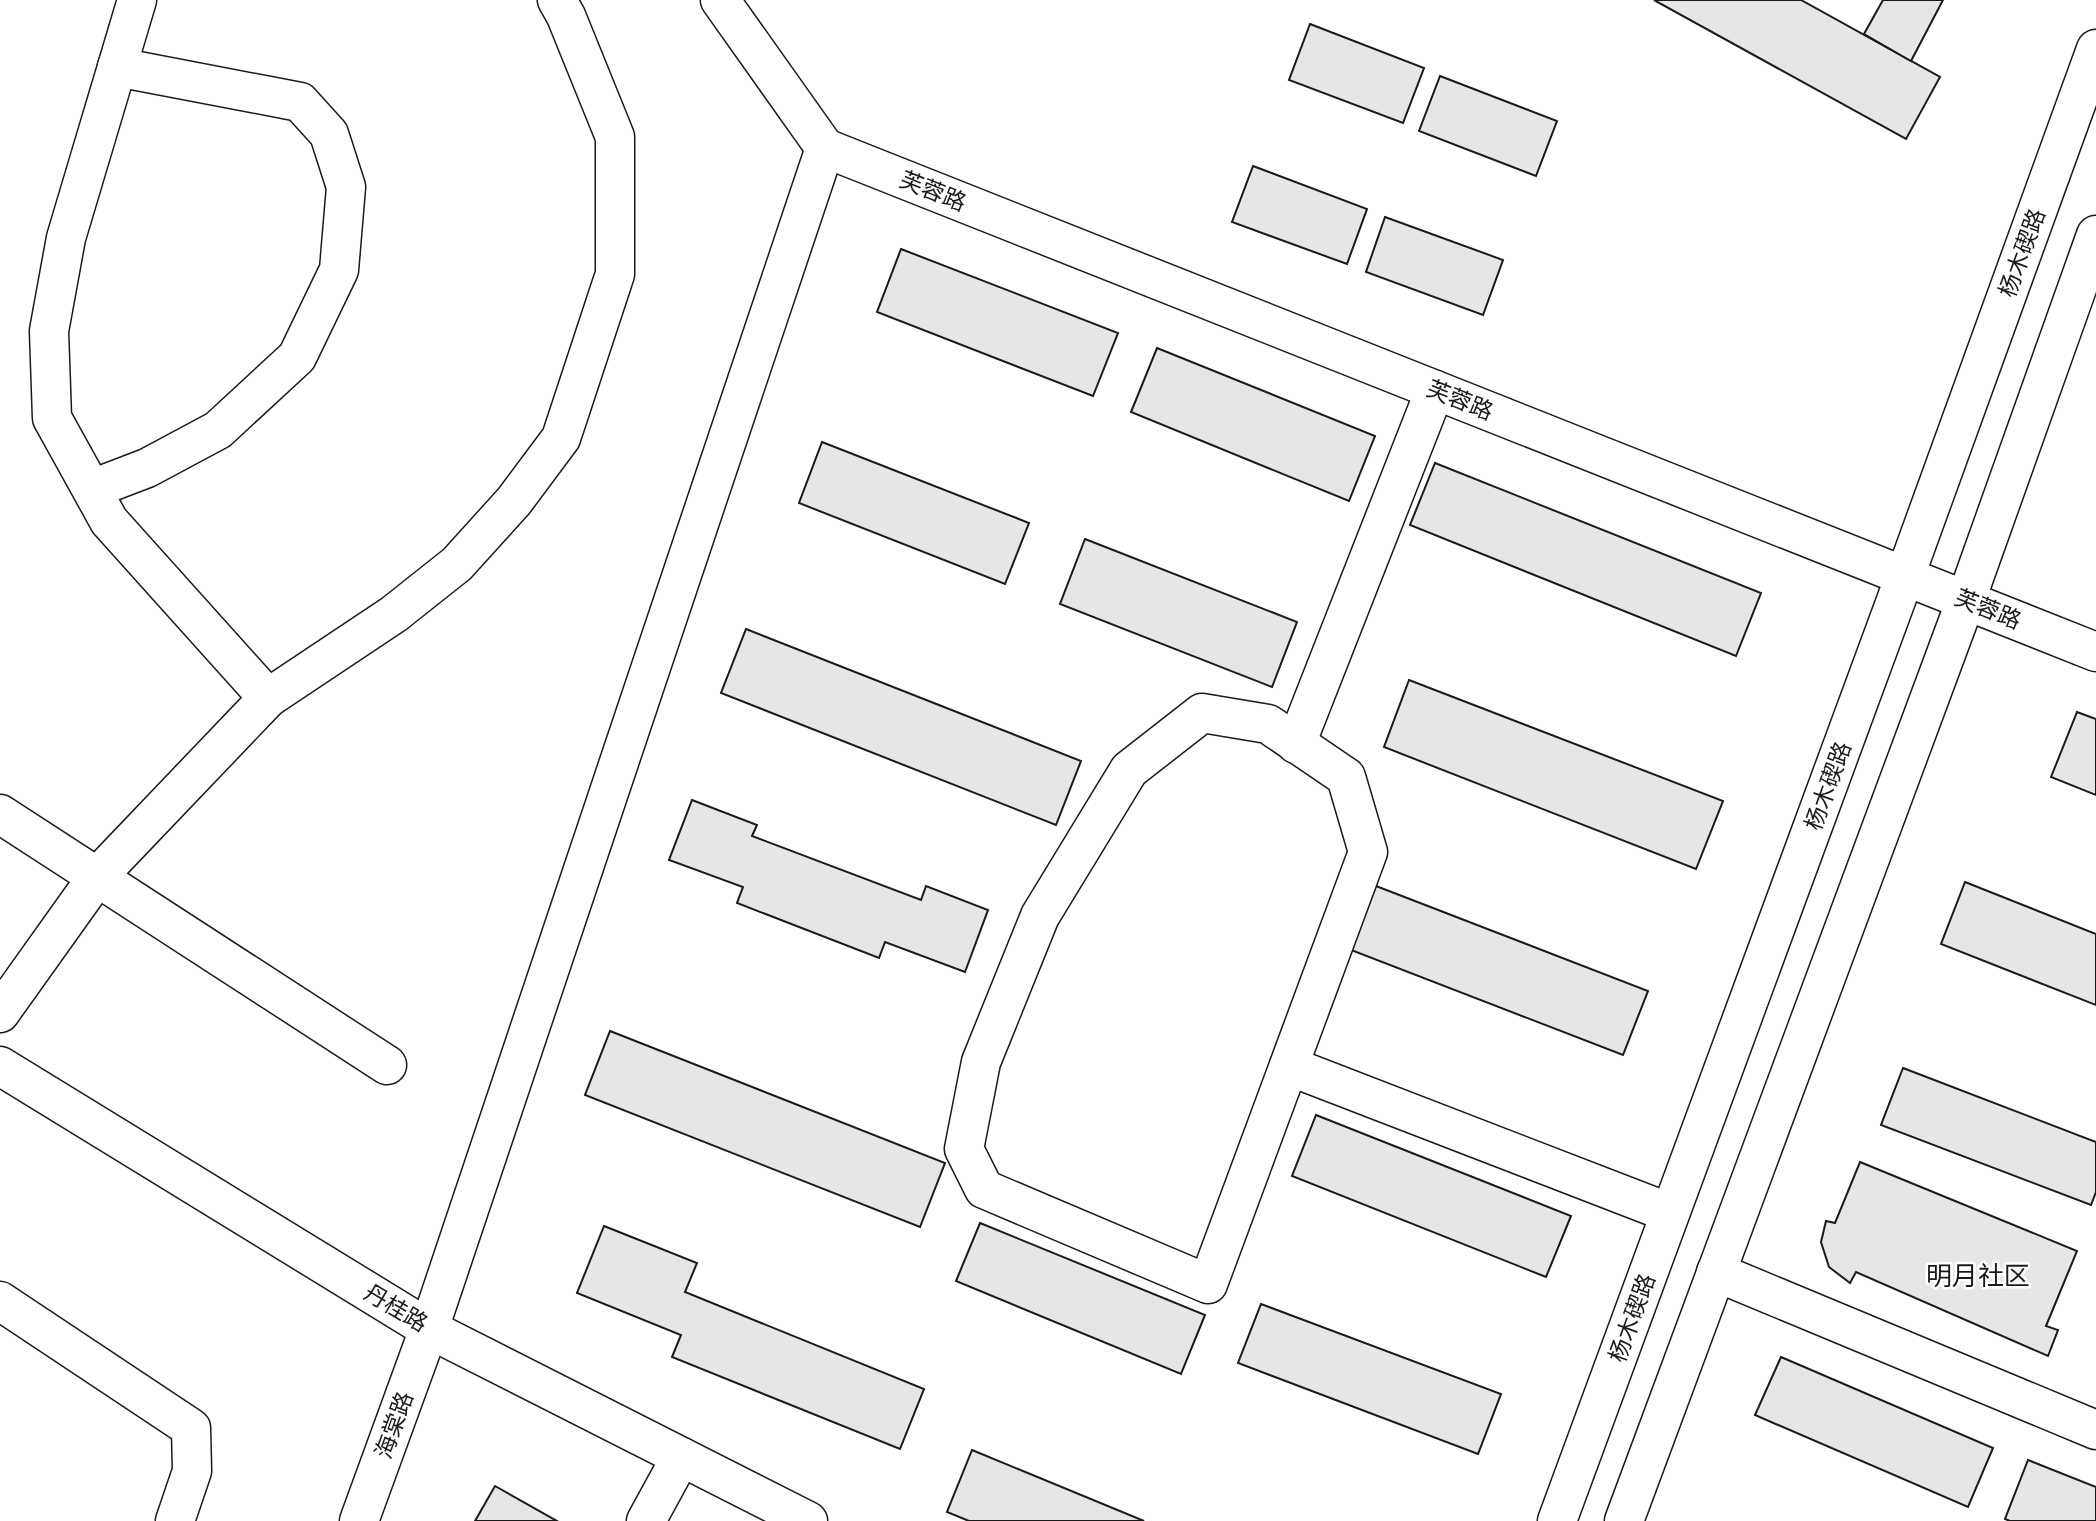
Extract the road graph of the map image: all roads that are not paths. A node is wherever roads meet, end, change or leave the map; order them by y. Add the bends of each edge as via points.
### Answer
1 (137, 0) edge
2 (556, 0) edge
3 (720, 0) edge
4 (2096, 49) edge
5 (117, 67) junction
6 (825, 148) junction
7 (2096, 235) edge
8 (1435, 390) junction
9 (92, 489) junction
10 (1905, 576) junction
11 (1966, 600) junction
12 (2096, 652) edge
13 (268, 698) junction
14 (1296, 744) junction
15 (0, 814) edge
16 (97, 877) junction
17 (0, 1013) edge
18 (387, 1065) dead end
19 (0, 1066) edge
20 (1289, 1066) junction
21 (1670, 1213) junction
22 (1716, 1272) junction
23 (0, 1301) edge
24 (429, 1329) junction
25 (2096, 1430) edge
26 (681, 1457) junction
27 (175, 1521) edge
28 (359, 1521) edge
29 (646, 1521) edge
30 (808, 1521) edge
31 (1556, 1521) edge
32 (1624, 1521) edge

1 - 5 street
2 - 13 street via 615,137 615,274 561,438 514,501 457,564 394,614
3 - 6 street
4 - 10 street, 杨木碶路
5 - 9 street via 66,238 49,331 52,418
5 - 9 street via 300,102 329,134 346,187 339,270 296,357 218,430 147,468
6 - 8 street, 芙蓉路
6 - 24 street, 海棠路
7 - 11 street
8 - 10 street, 芙蓉路
8 - 14 street
9 - 13 street via 109,521
10 - 11 street, 芙蓉路
10 - 21 street, 杨木碶路
11 - 12 street, 芙蓉路
11 - 22 street
13 - 16 street
14 - 20 street via 1346,777 1368,852
14 - 20 street via 1268,724 1202,713 1129,770 1040,916 981,1062 964,1149 985,1189 1208,1284
15 - 16 street
16 - 17 street
16 - 18 street
19 - 24 street, 丹桂路
20 - 21 street
21 - 31 street, 杨木碶路
22 - 25 street
22 - 32 street
23 - 27 street via 191,1428 192,1471
24 - 26 street, 丹桂路
24 - 28 street, 海棠路
26 - 29 street
26 - 30 street, 丹桂路

